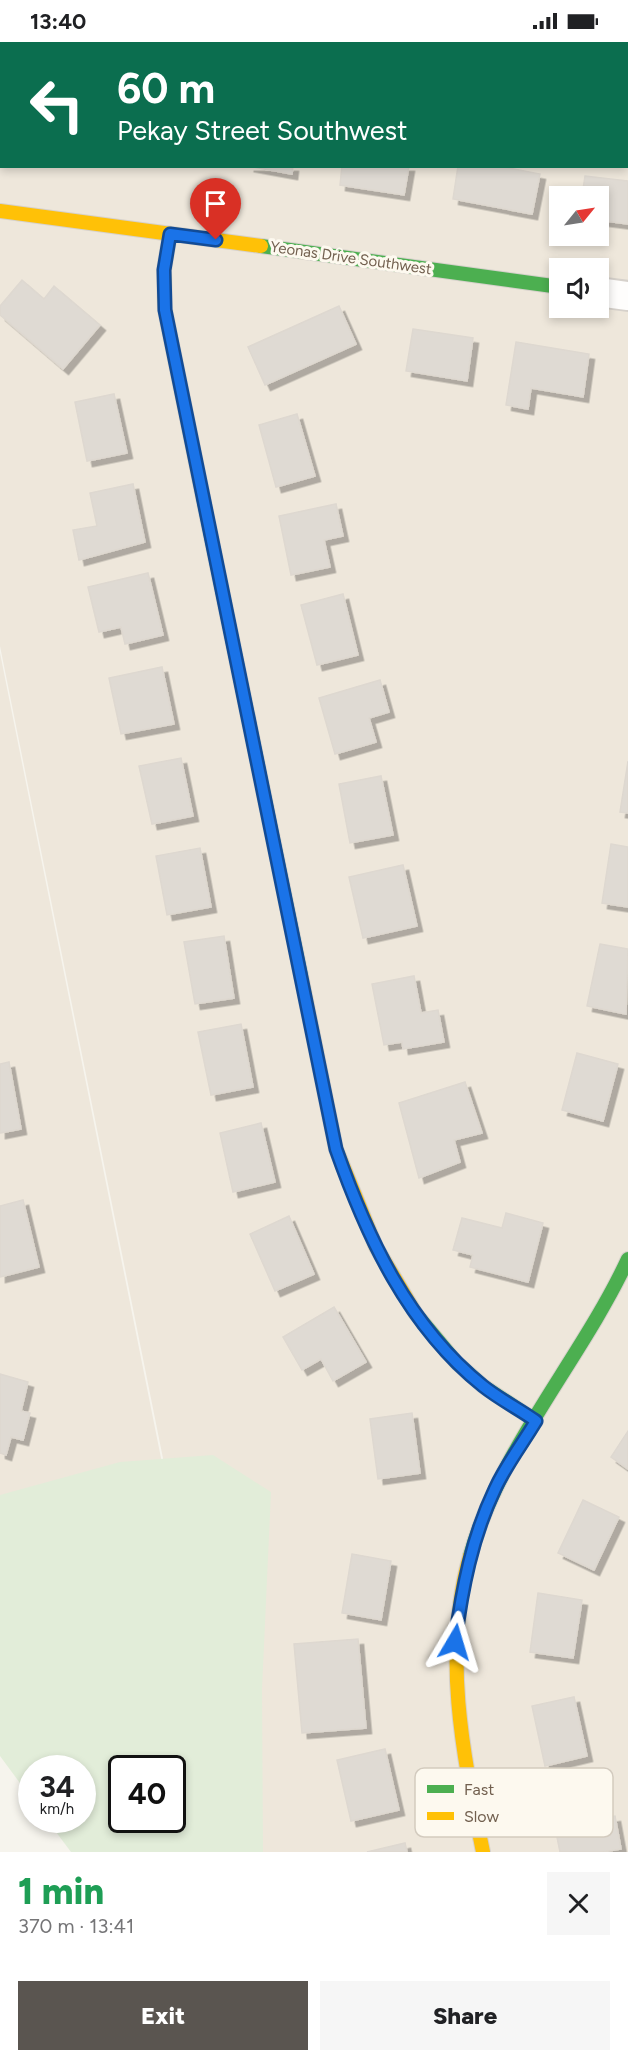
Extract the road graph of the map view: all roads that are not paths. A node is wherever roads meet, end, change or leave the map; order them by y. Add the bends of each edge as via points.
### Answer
1 (0, 211) edge
2 (170, 234) junction
3 (549, 286) edge
4 (609, 293) edge
5 (628, 296) edge
6 (628, 1259) edge
7 (536, 1421) junction
8 (466, 1768) edge
9 (480, 1837) edge
10 (483, 1852) edge

1 - 2 street, Yeonas Drive Southwest
2 - 3 street, Yeonas Drive Southwest
2 - 7 street via 164,270 165,310 336,1149 354,1200 415,1314 447,1353 484,1386
4 - 5 street
6 - 7 street via 580,1351
7 - 8 street via 495,1488 475,1539 461,1593 455,1690
9 - 10 street

